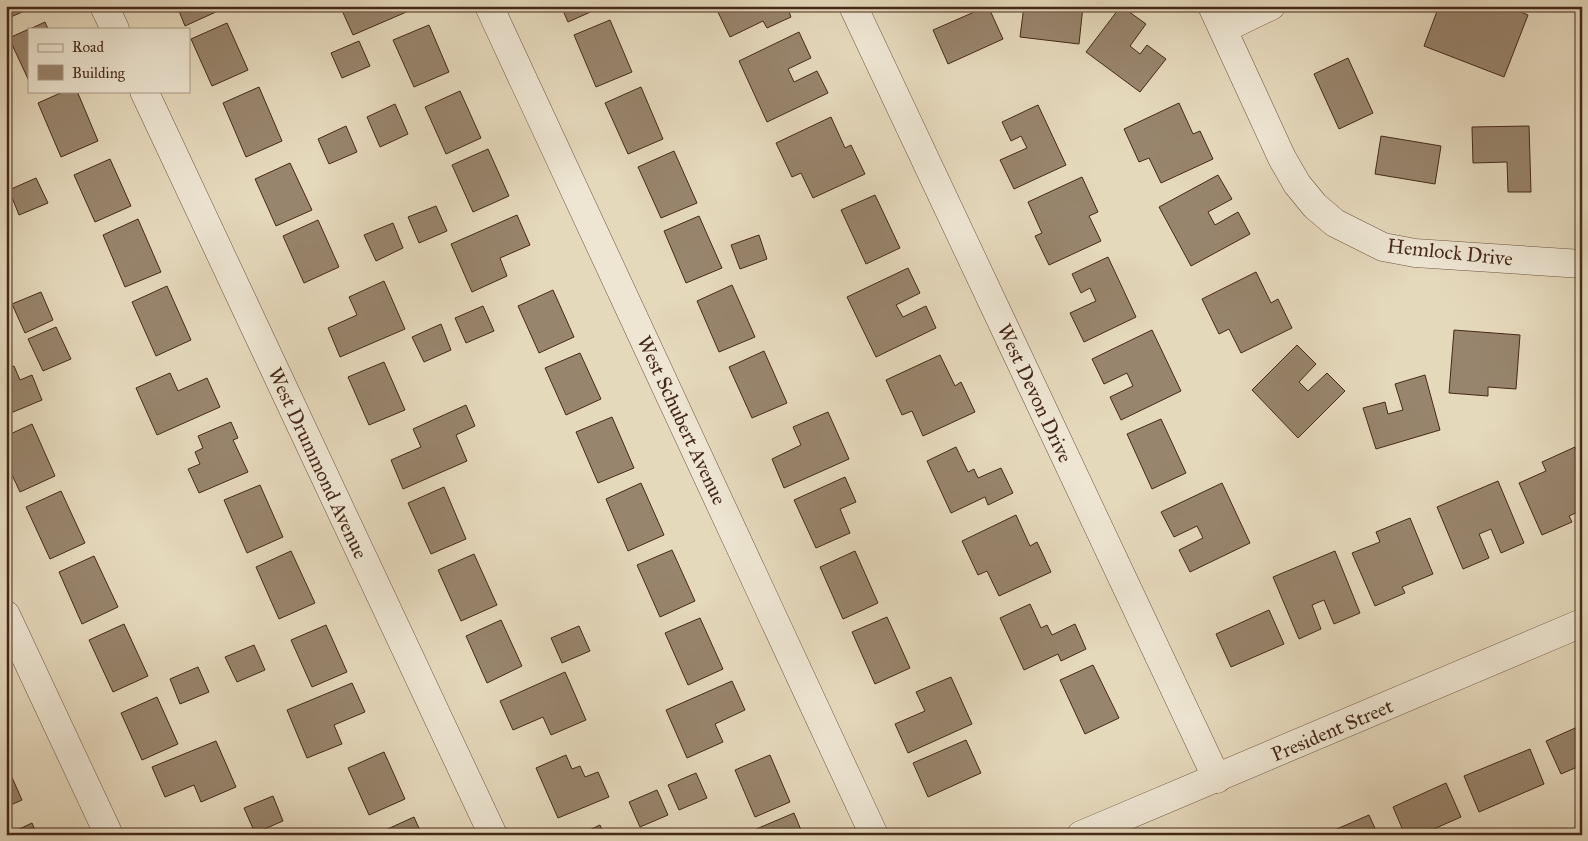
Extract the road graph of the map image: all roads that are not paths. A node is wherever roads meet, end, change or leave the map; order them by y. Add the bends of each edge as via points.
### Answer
1 (104, 6) edge
2 (489, 6) edge
3 (853, 6) edge
4 (1272, 6) edge
5 (1217, 17) edge
6 (115, 28) edge
7 (144, 92) edge
8 (1582, 264) edge
9 (6, 615) edge
10 (1582, 623) edge
11 (1217, 779) junction
12 (109, 835) edge
13 (492, 835) edge
14 (874, 835) edge
15 (1081, 835) edge

1 - 6 street
2 - 14 street, West Schubert Avenue
3 - 11 street, West Devon Drive
4 - 5 street
5 - 8 street, Hemlock Drive via 1282,158 1297,184 1335,223 1383,247 1415,253
7 - 13 street, West Drummond Avenue
9 - 12 street
10 - 11 street, President Street
11 - 15 street, President Street

